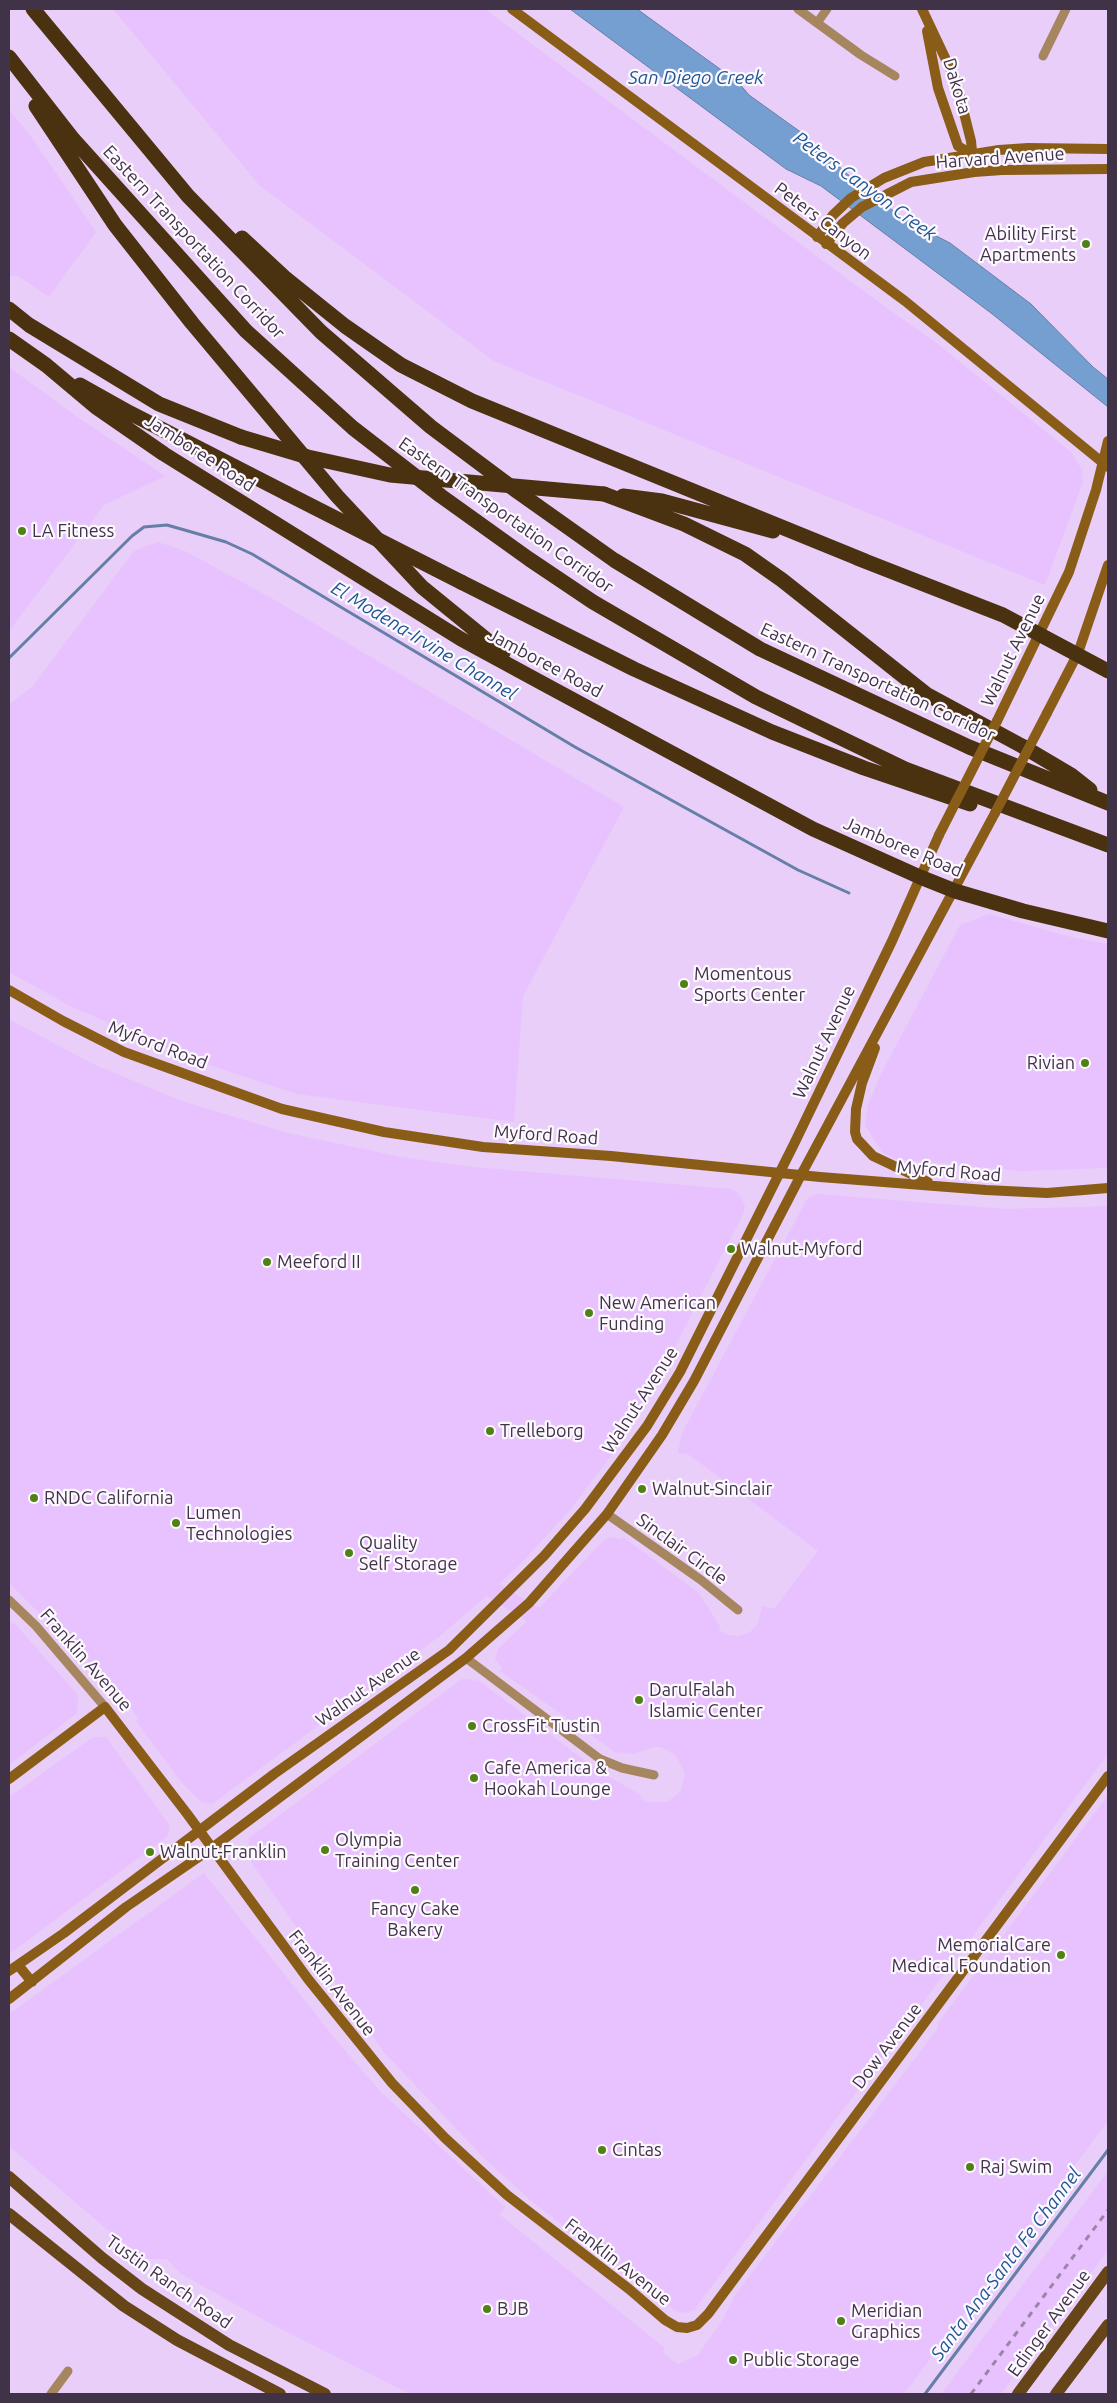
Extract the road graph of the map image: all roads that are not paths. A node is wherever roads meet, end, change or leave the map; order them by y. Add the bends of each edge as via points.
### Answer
1 (33, 9) edge
2 (512, 9) edge
3 (798, 9) edge
4 (827, 9) edge
5 (922, 9) edge
6 (1066, 9) edge
7 (926, 20) junction
8 (817, 22) junction
9 (1044, 56) dead end
10 (11, 59) edge
11 (895, 76) dead end
12 (953, 76) junction
13 (937, 84) junction
14 (1108, 149) edge
15 (971, 154) junction
16 (157, 161) junction
17 (1108, 169) edge
18 (974, 172) junction
19 (817, 236) junction
20 (826, 244) junction
21 (9, 309) edge
22 (9, 339) edge
23 (46, 365) junction
24 (1108, 441) edge
25 (1106, 465) edge
26 (604, 494) junction
27 (865, 561) junction
28 (1108, 565) edge
29 (1040, 634) junction
30 (1078, 653) junction
31 (1108, 671) edge
32 (542, 683) junction
33 (1107, 802) edge
34 (1103, 844) edge
35 (920, 877) junction
36 (954, 891) junction
37 (1108, 932) edge
38 (9, 990) edge
39 (888, 1013) junction
40 (780, 1173) junction
41 (801, 1175) junction
42 (936, 1185) junction
43 (1108, 1188) edge
44 (607, 1514) junction
45 (9, 1600) edge
46 (738, 1610) dead end
47 (466, 1658) junction
48 (105, 1707) junction
49 (654, 1775) dead end
50 (1108, 1776) edge
51 (9, 1779) edge
52 (199, 1830) junction
53 (212, 1848) junction
54 (13, 1968) edge
55 (32, 1982) junction
56 (9, 1999) edge
57 (9, 2177) edge
58 (9, 2214) edge
59 (1108, 2272) edge
60 (1108, 2325) edge
61 (687, 2328) joint
62 (68, 2370) dead end
63 (51, 2394) edge
64 (280, 2394) edge
65 (325, 2394) edge
66 (1018, 2394) edge
67 (1056, 2394) edge

1 - 16 highway, Eastern Transportation Corridor
2 - 19 street, Peters Canyon
3 - 8 street
4 - 8 street
5 - 7 street, Dakota
6 - 9 street
7 - 12 street, Dakota
7 - 13 street, Dakota
8 - 11 street
10 - 32 highway via 37,107 115,226 337,496 422,587
10 - 34 highway, Eastern Transportation Corridor via 73,139 246,331 353,428 441,496 593,602 756,697 905,768
12 - 13 street
12 - 15 street, Dakota via 969,132
13 - 15 street, Dakota via 958,146
14 - 15 street, Harvard Avenue via 1052,147
15 - 18 street, Dakota
15 - 19 street, Harvard Avenue via 924,162 878,181 850,198
16 - 27 highway via 284,277 401,365 472,401
16 - 33 highway, Eastern Transportation Corridor via 321,332 431,427 614,560 760,649 969,747
17 - 18 street, Harvard Avenue via 1029,168
18 - 20 street, Harvard Avenue via 910,182 891,190 862,207
19 - 20 street, Peters Canyon
20 - 25 street, Peters Canyon via 905,301
21 - 26 highway, Jamboree Road, bridge via 29,325 159,404 241,437 308,457 390,475
22 - 23 highway, Jamboree Road
23 - 32 highway, Jamboree Road via 96,407 164,454 461,639
23 - 34 highway, bridge via 130,413 461,582 634,669 772,732 949,798
24 - 25 street, Walnut Avenue
25 - 29 street, Walnut Avenue via 1069,572
26 - 27 highway, Jamboree Road via 662,501 766,529
26 - 33 highway via 684,524 745,554 906,680 1071,775
27 - 29 highway, Jamboree Road via 1003,615
28 - 30 street, Walnut Avenue
29 - 30 highway, Jamboree Road
29 - 35 street, Walnut Avenue, bridge
30 - 31 highway, Jamboree Road
30 - 36 street, Walnut Avenue, bridge
32 - 35 highway, Jamboree Road via 813,829
35 - 36 highway, Jamboree Road
35 - 40 street, Walnut Avenue
36 - 37 highway, Jamboree Road
36 - 39 street, Walnut Avenue
38 - 40 street, Myford Road via 62,1022 124,1052 282,1109 384,1132 483,1146
39 - 41 street, Walnut Avenue
39 - 42 street via 862,1083 855,1132 872,1156
40 - 41 street, Myford Road
40 - 52 street, Walnut Avenue via 680,1372 636,1441 585,1509 544,1556 448,1650
41 - 42 street, Myford Road
41 - 44 street, Walnut Avenue via 694,1382
42 - 43 street, Myford Road via 1021,1193
44 - 46 street, Sinclair Circle
44 - 47 street, Walnut Avenue via 529,1603
45 - 48 street, Franklin Avenue via 36,1626
47 - 49 street via 600,1758 622,1768
47 - 53 street, Walnut Avenue
48 - 51 street
48 - 52 street, Franklin Avenue
50 - 61 street, Dow Avenue via 708,2314 697,2325
52 - 53 street, Franklin Avenue
52 - 54 street, Walnut Avenue
53 - 55 street, Walnut Avenue via 126,1907
53 - 61 street, Franklin Avenue via 373,2062 445,2138 507,2195 665,2320
54 - 55 street
55 - 56 street, Walnut Avenue
57 - 65 main road, Tustin Ranch Road via 142,2289 229,2345
58 - 64 main road via 124,2306 177,2340
59 - 66 main road, Edinger Avenue
60 - 67 main road
62 - 63 street

